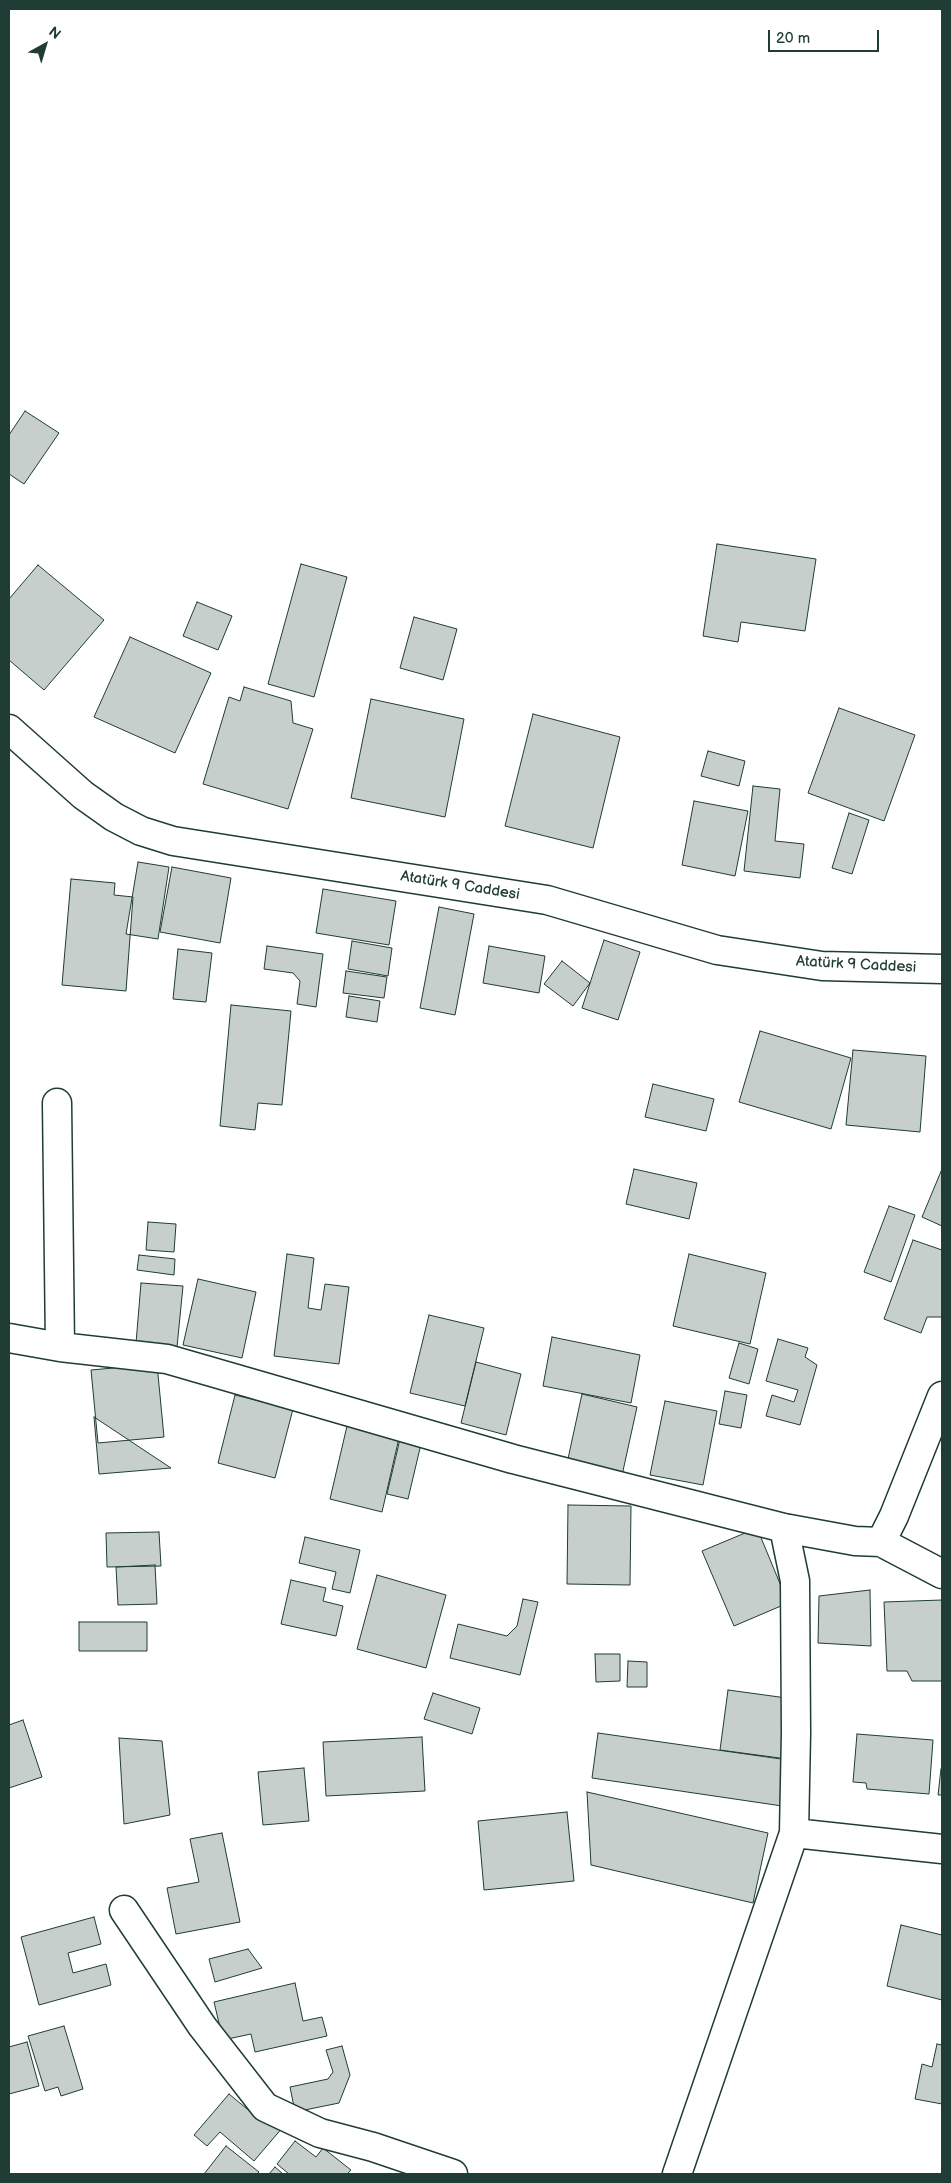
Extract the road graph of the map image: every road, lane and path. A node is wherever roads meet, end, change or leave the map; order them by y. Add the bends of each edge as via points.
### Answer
1 (9, 729) edge
2 (942, 969) edge
3 (57, 1103) dead end
4 (9, 1338) edge
5 (60, 1347) junction
6 (942, 1396) edge
7 (784, 1528) junction
8 (881, 1542) junction
9 (942, 1574) edge
10 (794, 1833) junction
11 (942, 1849) edge
12 (124, 1910) dead end
13 (453, 2174) edge
14 (677, 2174) edge

1 - 2 street, Atatürk 9 Caddesi via 83,795 114,817 173,841 547,900 717,950 822,966
3 - 5 street
4 - 5 street
5 - 7 street via 167,1359 512,1458
6 - 8 street
7 - 8 street via 855,1541
7 - 10 street via 795,1581
8 - 9 street
10 - 11 street
10 - 14 street
12 - 13 street via 202,2026 265,2107 320,2133

